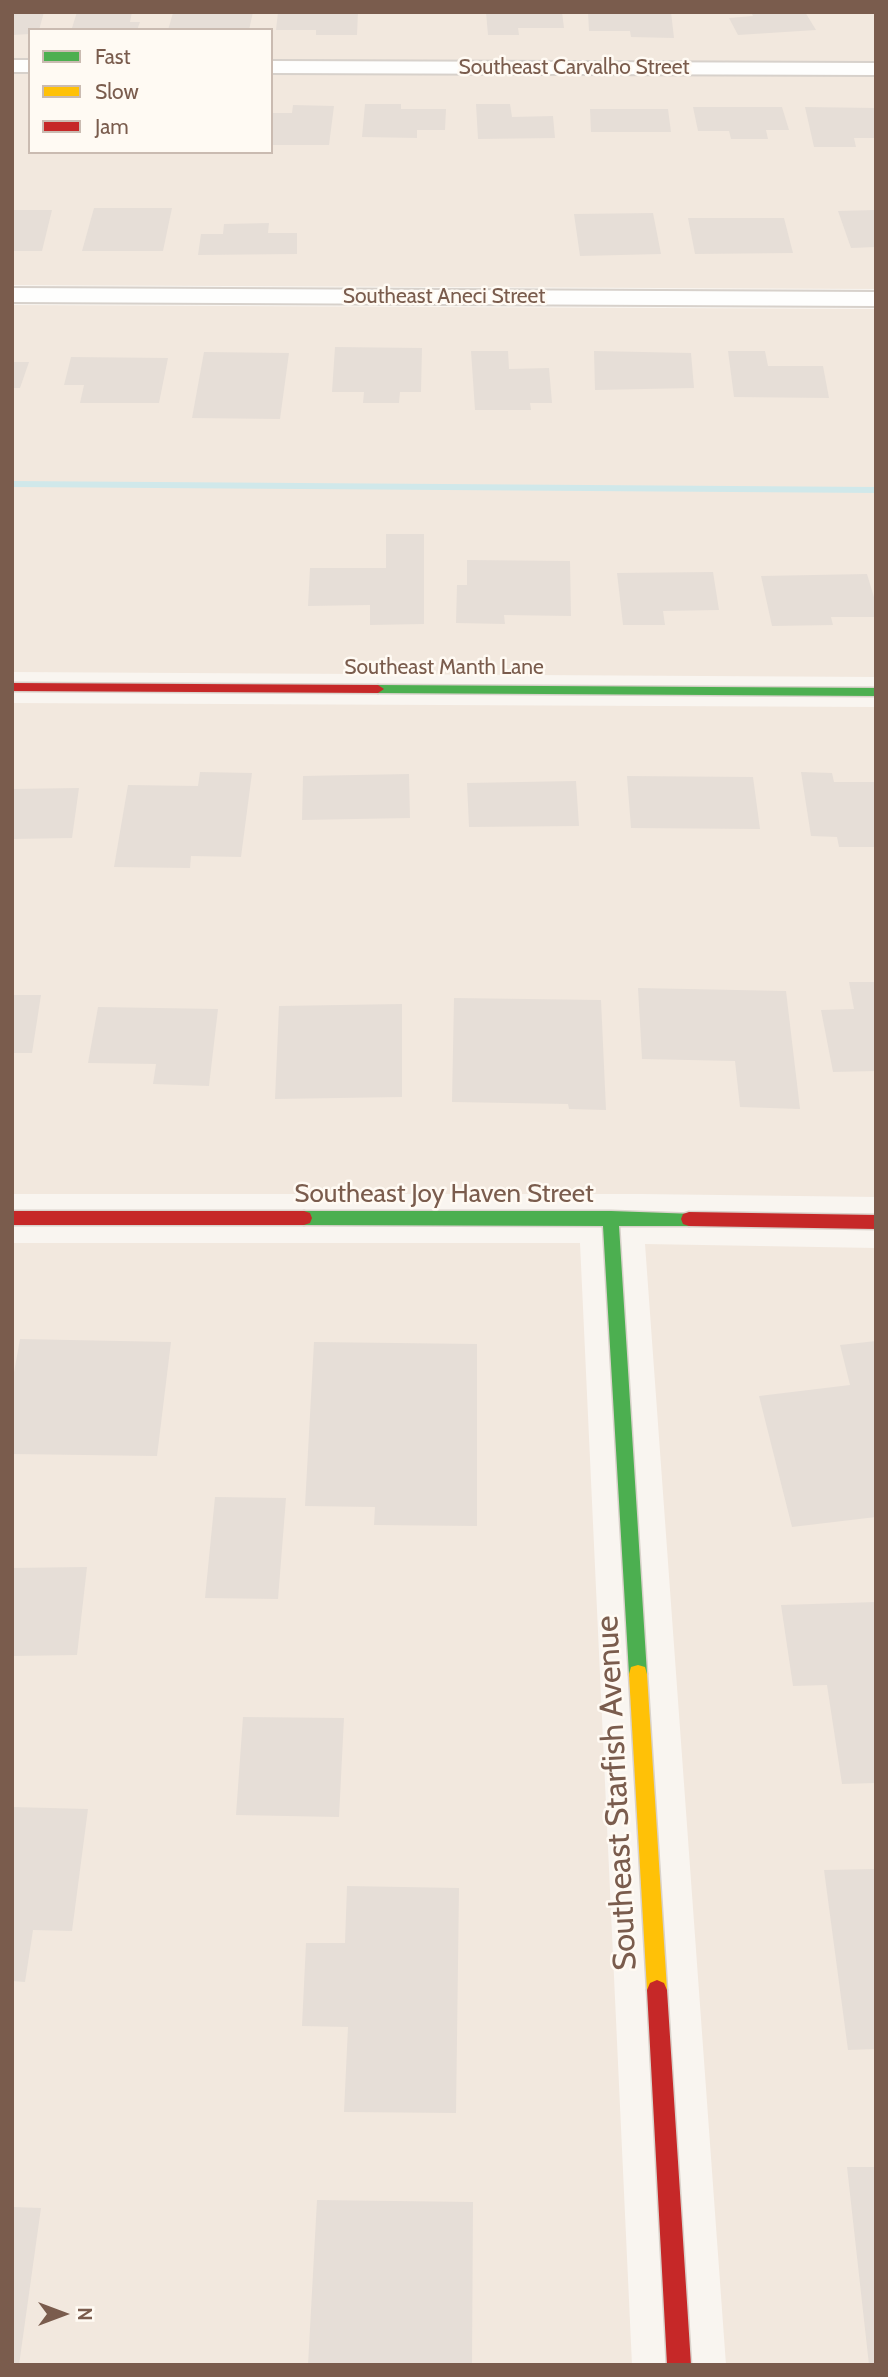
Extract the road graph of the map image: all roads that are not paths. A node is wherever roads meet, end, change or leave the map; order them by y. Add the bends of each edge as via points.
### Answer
1 (273, 67) edge
2 (876, 69) edge
3 (12, 295) edge
4 (876, 299) edge
5 (12, 687) edge
6 (876, 692) edge
7 (12, 1218) edge
8 (611, 1218) junction
9 (876, 1222) edge
10 (679, 2365) edge

1 - 2 street, Southeast Carvalho Street
3 - 4 street, Southeast Aneci Street
5 - 6 street, Southeast Manth Lane
7 - 8 street, Southeast Joy Haven Street
8 - 9 street, Southeast Joy Haven Street
8 - 10 street, Southeast Starfish Avenue

